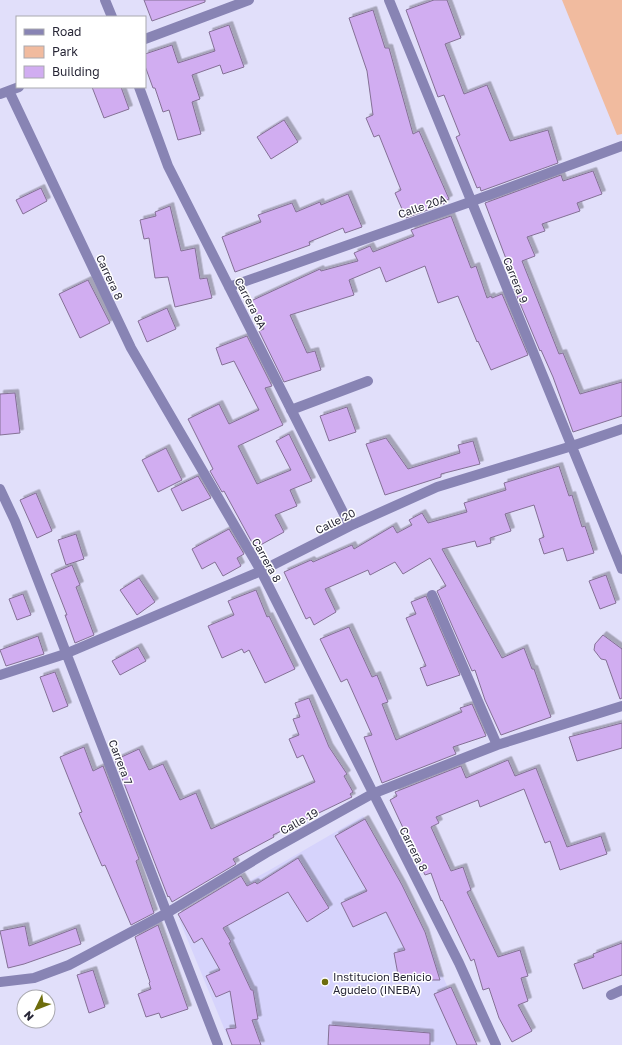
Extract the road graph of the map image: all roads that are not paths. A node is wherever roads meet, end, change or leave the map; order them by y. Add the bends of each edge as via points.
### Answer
1 (105, 0) edge
2 (249, 0) edge
3 (389, 0) edge
4 (112, 16) edge
5 (146, 39) edge
6 (16, 88) edge
7 (139, 88) edge
8 (4, 92) edge
9 (622, 146) edge
10 (470, 202) junction
11 (229, 287) junction
12 (368, 381) dead end
13 (291, 410) junction
14 (622, 429) edge
15 (572, 446) junction
16 (0, 489) edge
17 (350, 526) junction
18 (622, 569) edge
19 (260, 571) junction
20 (432, 595) dead end
21 (65, 654) junction
22 (0, 675) edge
23 (622, 706) edge
24 (497, 745) junction
25 (372, 794) junction
26 (167, 913) junction
27 (0, 982) edge
28 (622, 990) edge
29 (611, 995) dead end
30 (218, 1045) edge
31 (496, 1045) edge

1 - 4 street
2 - 5 street
3 - 10 street, Carrera 9
6 - 8 street
7 - 11 street, Carrera 8A via 168,166
8 - 19 street, Carrera 8 via 131,348
9 - 10 street, Calle 20A
10 - 11 street, Calle 20A
10 - 15 street, Carrera 9
11 - 13 street, Carrera 8A
12 - 13 street
13 - 17 street, Carrera 8A
14 - 15 street, Calle 20
15 - 17 street, Calle 20 via 437,487
15 - 18 street, Carrera 9
16 - 21 street, Carrera 7 via 15,521
17 - 19 street, Calle 20
19 - 21 street, Calle 20
19 - 25 street, Carrera 8
20 - 24 street
21 - 22 street, Calle 20
21 - 26 street, Carrera 7
23 - 24 street, Calle 19
24 - 25 street, Calle 19
25 - 26 street, Calle 19 via 266,853
25 - 31 street, Carrera 8 via 459,963
26 - 27 street, Calle 19 via 69,965 34,978
26 - 30 street, Carrera 7
28 - 29 street

